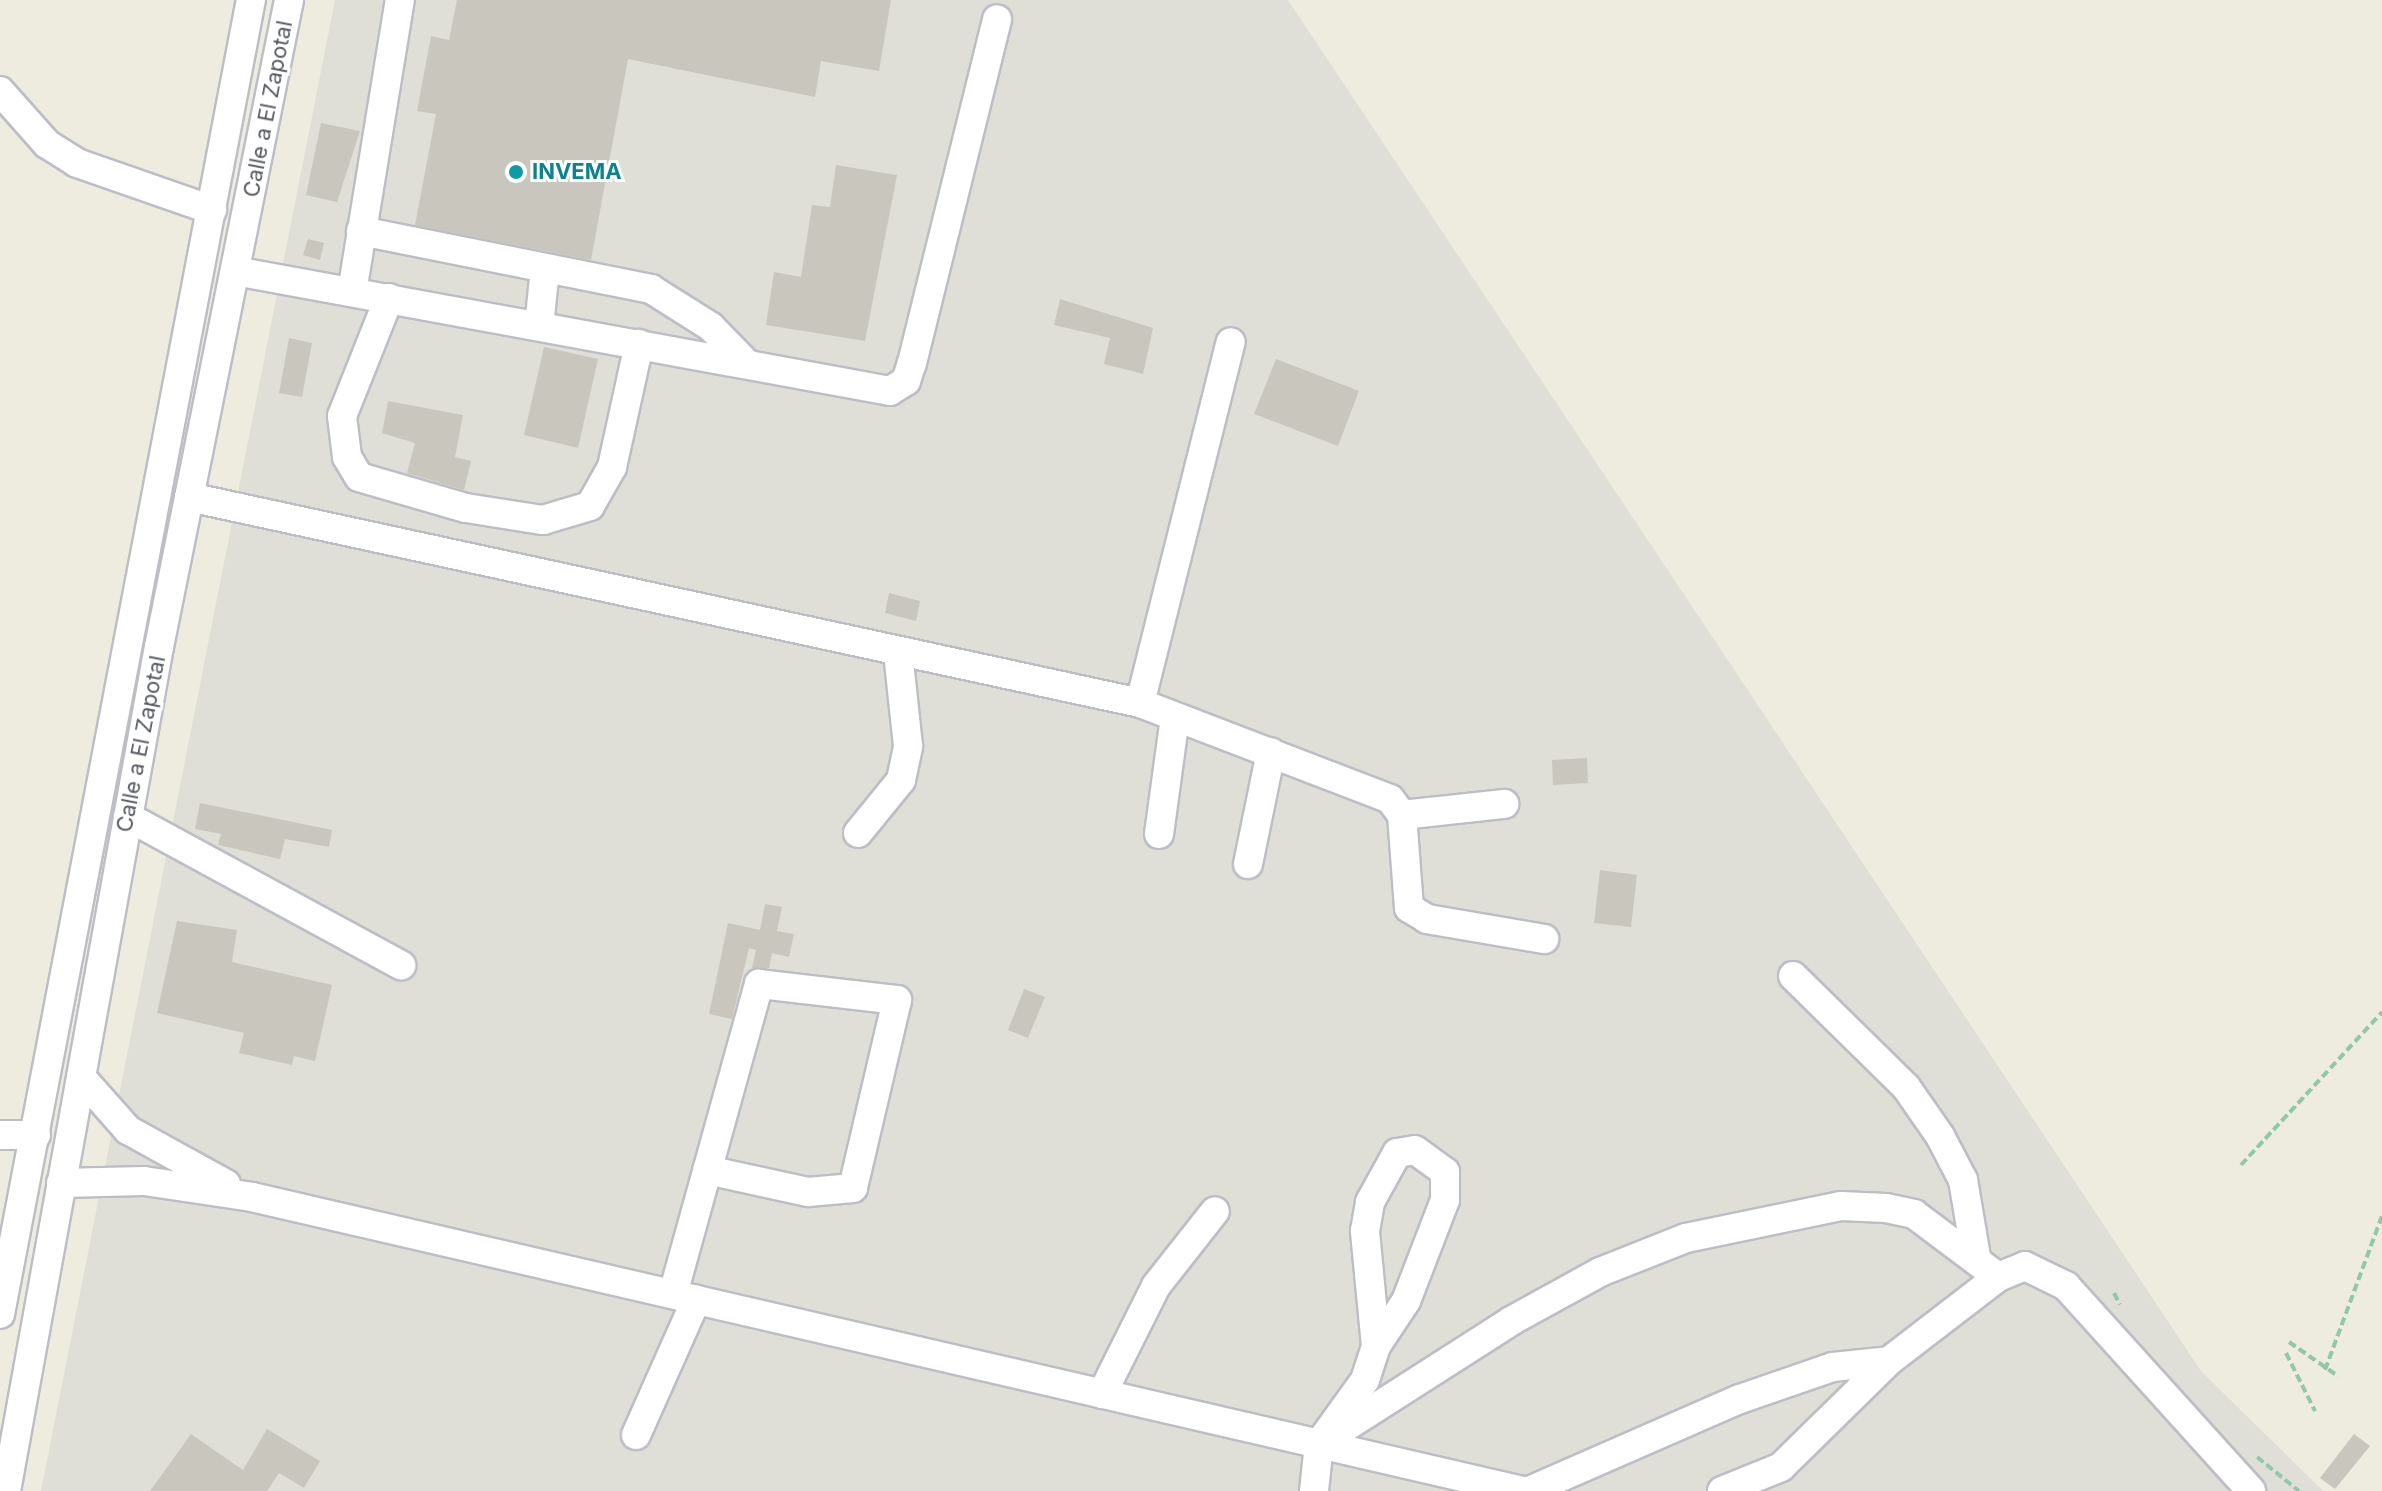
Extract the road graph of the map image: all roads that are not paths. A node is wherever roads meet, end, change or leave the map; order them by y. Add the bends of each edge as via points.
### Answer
1 (251, 0) edge
2 (289, 0) edge
3 (400, 0) edge
4 (997, 19) dead end
5 (0, 91) edge
6 (212, 210) junction
7 (361, 231) junction
8 (545, 269) junction
9 (235, 271) junction
10 (352, 292) junction
11 (389, 298) junction
12 (539, 326) junction
13 (1231, 342) dead end
14 (639, 344) junction
15 (747, 364) junction
16 (189, 497) junction
17 (898, 652) junction
18 (1140, 703) junction
19 (1175, 717) junction
20 (1271, 752) junction
21 (1504, 804) dead end
22 (1402, 815) junction
23 (128, 817) junction
24 (858, 833) dead end
25 (1159, 834) dead end
26 (1248, 864) dead end
27 (1544, 939) dead end
28 (401, 965) dead end
29 (1793, 976) dead end
30 (81, 1077) junction
31 (0, 1135) edge
32 (36, 1135) junction
33 (707, 1170) junction
34 (61, 1183) junction
35 (252, 1197) junction
36 (1215, 1211) dead end
37 (1976, 1257) junction
38 (1998, 1277) junction
39 (684, 1297) junction
40 (0, 1314) edge
41 (1376, 1346) junction
42 (1889, 1361) junction
43 (1102, 1394) junction
44 (636, 1435) dead end
45 (1319, 1444) junction
46 (6, 1491) edge
47 (1314, 1491) edge
48 (1522, 1491) edge
49 (1529, 1491) edge
50 (1722, 1491) edge
51 (2251, 1491) edge

1 - 6 street, Calle a El Zapotal
2 - 9 street, Calle a El Zapotal
3 - 7 street
4 - 15 street via 906,381 890,391
5 - 6 street via 47,144 77,163
6 - 32 street, Calle a El Zapotal
7 - 8 street
7 - 10 street
8 - 12 street
8 - 15 street via 651,289 711,327
9 - 10 street
9 - 16 street, Calle a El Zapotal
10 - 11 street
11 - 12 street
11 - 14 street via 342,416 347,457 359,477 466,508 543,520 590,506 612,467
12 - 14 street
13 - 18 street
14 - 15 street
16 - 17 street
16 - 23 street, Calle a El Zapotal
17 - 18 street
17 - 24 street via 908,746 901,780
18 - 19 street
19 - 20 street
19 - 25 street
20 - 22 street via 1390,799
20 - 26 street
21 - 22 street
22 - 27 street via 1409,908 1427,919
23 - 28 street
23 - 30 street, Calle a El Zapotal
29 - 37 street via 1906,1087 1940,1136 1963,1180
30 - 34 street, Calle a El Zapotal
30 - 35 street via 153,1148
31 - 32 street
32 - 40 street, Calle a El Zapotal
33 - 33 street via 759,984 897,1000 853,1188 808,1192
33 - 39 street
34 - 35 street via 144,1181
34 - 46 street, Calle a El Zapotal
35 - 39 street
36 - 43 street via 1156,1286
37 - 38 street
37 - 45 street via 1914,1214 1886,1208 1841,1206 1686,1238 1600,1272 1511,1321
38 - 42 street
38 - 51 street via 2035,1268 2066,1286
39 - 43 street
39 - 44 street
41 - 41 street via 1365,1231 1370,1202 1397,1153 1415,1150 1445,1172 1445,1200 1406,1301
41 - 45 street via 1365,1380
42 - 49 street via 1833,1367 1740,1399
42 - 50 street via 1781,1467
43 - 45 street
45 - 47 street
45 - 48 street

